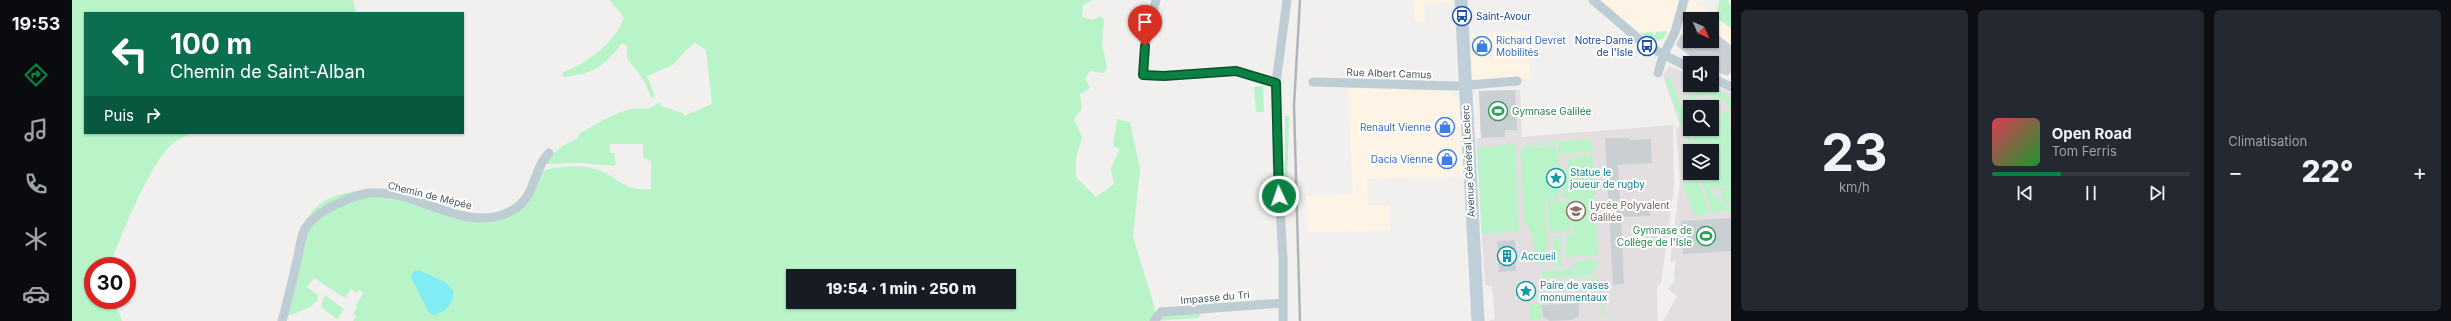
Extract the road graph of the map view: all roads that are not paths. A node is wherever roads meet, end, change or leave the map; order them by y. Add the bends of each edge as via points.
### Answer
1 (1156, 0) edge
2 (1287, 0) edge
3 (1461, 0) edge
4 (1593, 0) edge
5 (1684, 0) edge
6 (1663, 56) junction
7 (1683, 65) edge
8 (1658, 73) dead end
9 (1517, 81) dead end
10 (1719, 81) edge
11 (1313, 82) dead end
12 (1276, 83) junction
13 (1464, 86) junction
14 (1731, 87) edge
15 (549, 153) dead end
16 (1283, 303) junction
17 (282, 321) edge
18 (1154, 321) edge
19 (1284, 321) edge
20 (1478, 321) edge

1 - 12 street via 1145,46 1143,75 1167,76 1236,71
2 - 12 street
3 - 13 main road, Avenue Général Leclerc
4 - 6 street via 1637,38
5 - 6 street via 1675,32
6 - 7 street
6 - 8 street
9 - 13 street, Rue Albert Camus
10 - 14 street
11 - 13 street, Rue Albert Camus
12 - 16 street
13 - 20 main road, Avenue Général Leclerc
15 - 17 street, Chemin de Mépée via 541,162 533,187 525,199 514,209 496,216 469,217 402,197 378,193 348,199 325,210 311,221 303,234
16 - 18 street, Impasse du Tri via 1161,312
16 - 19 street

